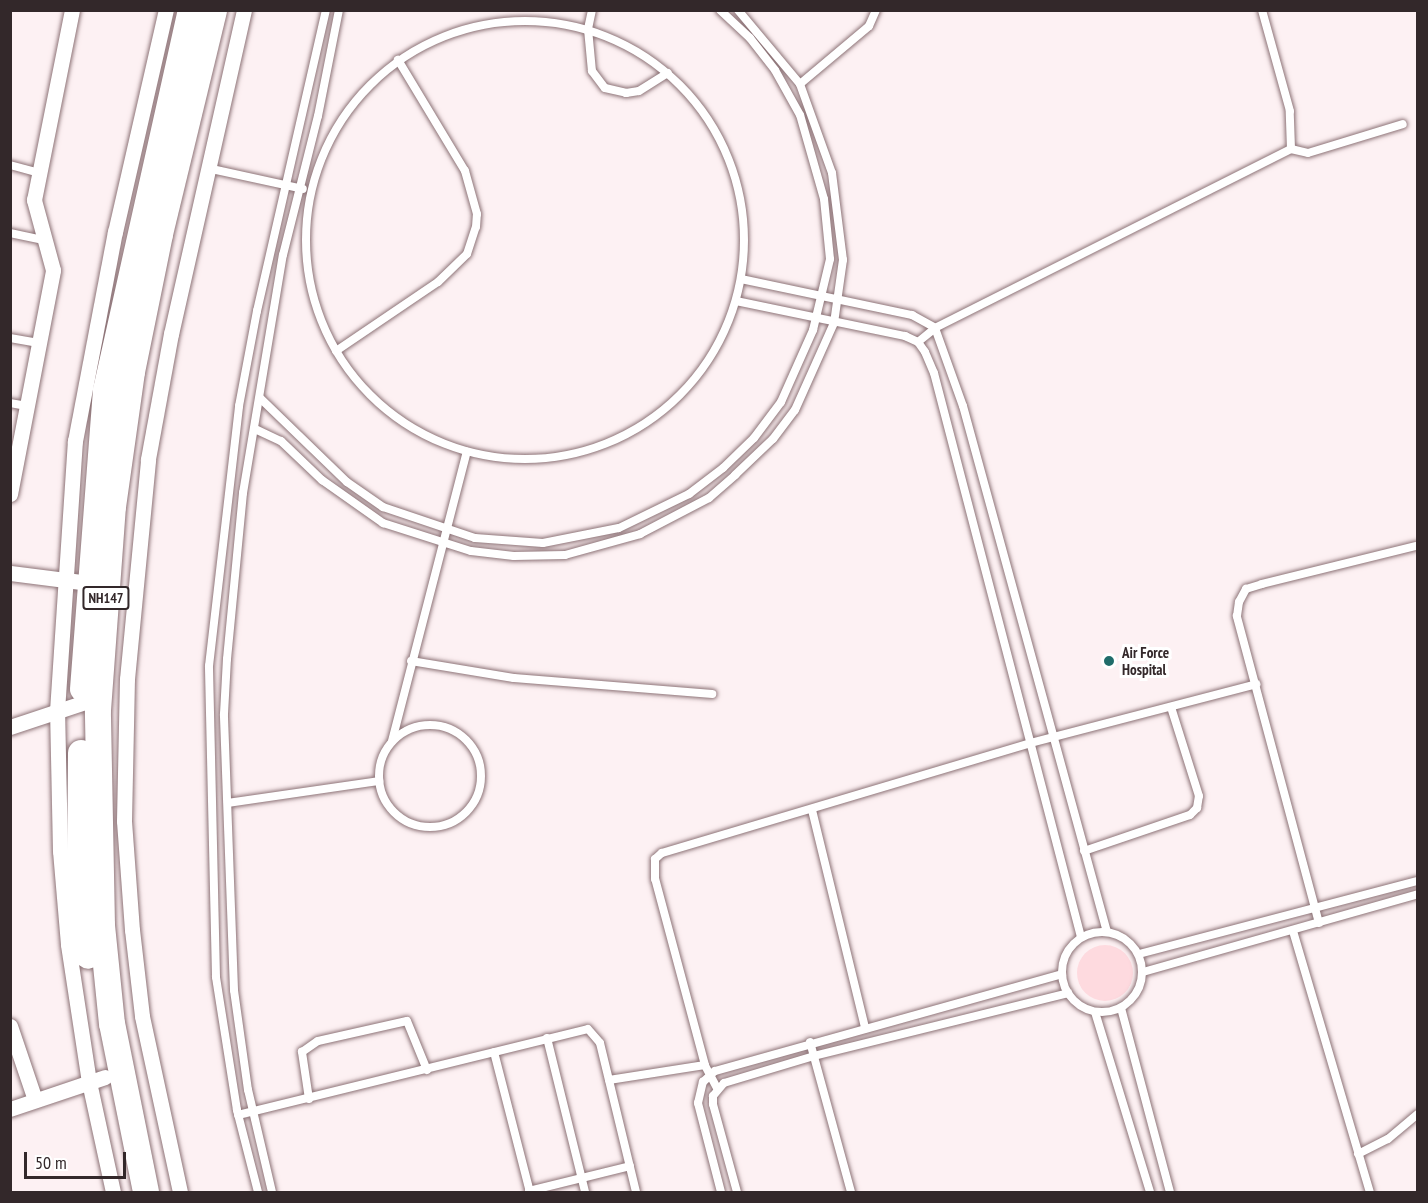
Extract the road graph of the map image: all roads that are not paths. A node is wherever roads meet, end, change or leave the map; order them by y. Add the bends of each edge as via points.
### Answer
1 (72, 10) edge
2 (166, 10) edge
3 (191, 10) edge
4 (214, 10) edge
5 (244, 10) edge
6 (326, 10) edge
7 (339, 10) edge
8 (592, 10) edge
9 (720, 10) edge
10 (738, 10) edge
11 (876, 10) edge
12 (1262, 10) edge
13 (588, 29) junction
14 (398, 60) junction
15 (668, 73) junction
16 (800, 84) junction
17 (1403, 124) dead end
18 (1291, 149) junction
19 (10, 165) edge
20 (207, 168) junction
21 (40, 173) junction
22 (285, 185) junction
23 (300, 188) junction
24 (311, 191) junction
25 (10, 233) edge
26 (48, 241) junction
27 (741, 279) junction
28 (823, 298) junction
29 (837, 299) junction
30 (736, 301) junction
31 (816, 320) junction
32 (834, 323) junction
33 (935, 328) junction
34 (10, 338) edge
35 (918, 342) junction
36 (39, 343) junction
37 (336, 351) junction
38 (260, 398) junction
39 (10, 403) edge
40 (27, 406) junction
41 (255, 429) junction
42 (467, 452) junction
43 (11, 491) edge
44 (447, 529) junction
45 (442, 543) junction
46 (1416, 546) edge
47 (10, 573) edge
48 (77, 581) junction
49 (411, 661) junction
50 (1256, 684) junction
51 (712, 694) dead end
52 (82, 703) junction
53 (1171, 707) junction
54 (57, 711) junction
55 (10, 727) edge
56 (1052, 737) junction
57 (392, 741) junction
58 (1030, 743) junction
59 (379, 781) junction
60 (228, 803) junction
61 (812, 810) junction
62 (1084, 851) junction
63 (1418, 881) edge
64 (1418, 894) edge
65 (1315, 909) junction
66 (1319, 923) junction
67 (1293, 931) junction
68 (1107, 932) junction
69 (1081, 937) junction
70 (1138, 954) junction
71 (1143, 972) junction
72 (1062, 974) junction
73 (1068, 993) junction
74 (1121, 1008) junction
75 (1095, 1012) junction
76 (10, 1026) edge
77 (866, 1028) junction
78 (546, 1038) junction
79 (810, 1042) junction
80 (494, 1052) junction
81 (814, 1056) junction
82 (705, 1065) junction
83 (427, 1070) junction
84 (709, 1075) junction
85 (97, 1080) junction
86 (609, 1080) junction
87 (717, 1088) junction
88 (309, 1099) junction
89 (34, 1100) junction
90 (10, 1109) edge
91 (253, 1112) junction
92 (1418, 1114) edge
93 (238, 1115) junction
94 (1358, 1154) junction
95 (630, 1166) junction
96 (581, 1178) junction
97 (113, 1192) edge
98 (128, 1192) edge
99 (146, 1192) edge
100 (180, 1192) edge
101 (258, 1192) edge
102 (272, 1192) edge
103 (530, 1192) edge
104 (585, 1192) edge
105 (636, 1192) edge
106 (721, 1192) edge
107 (737, 1192) edge
108 (851, 1192) edge
109 (1150, 1192) edge
110 (1170, 1192) edge
111 (1370, 1192) edge

1 - 21 street
2 - 48 street via 115,232 78,421
3 - 48 highway, NH147 via 108,381
4 - 99 highway, NH147 via 160,234 132,372 113,507 98,710 102,926 112,1024
5 - 20 street
6 - 22 lane
7 - 23 lane
8 - 13 lane
9 - 28 lane via 750,38 775,70 810,139 829,231 830,259
10 - 16 lane
11 - 16 lane via 869,26
12 - 18 lane via 1290,111
13 - 14 lane via 539,20 489,22 441,36
13 - 15 lane via 626,45
13 - 15 lane via 592,71 597,81 612,92 639,91
14 - 24 lane via 358,96 328,141
14 - 37 lane via 465,171 477,214 476,227 467,254 438,282
15 - 27 lane via 699,106 727,156 738,188 745,233
16 - 29 lane via 822,137 836,193 843,260
17 - 18 lane via 1308,153
18 - 33 lane
19 - 21 lane
20 - 22 lane
20 - 100 street via 148,459 133,589 123,743 125,855 142,1016
21 - 26 street via 34,200
22 - 23 lane
22 - 93 lane via 239,406 209,666 214,943
23 - 24 lane
23 - 38 lane via 283,255
24 - 37 lane via 306,246 314,300
25 - 26 lane
26 - 36 street via 53,270
27 - 28 lane
27 - 30 lane
28 - 29 lane
28 - 31 lane
29 - 32 lane
29 - 33 lane via 912,315
30 - 31 lane
30 - 42 lane via 713,354 685,390 633,432 580,454 523,460
31 - 32 lane
31 - 44 lane via 781,402 753,438 723,468 664,509 620,528 543,543 475,538
32 - 35 lane
32 - 45 lane via 795,410 773,439 709,498 677,517 604,547 565,555 514,556
33 - 35 lane
33 - 56 lane via 963,406
34 - 36 lane
35 - 58 lane via 934,374
36 - 40 street
37 - 42 lane via 355,379 405,424
38 - 41 lane
38 - 44 lane via 347,482 383,507
39 - 40 lane
40 - 43 street
41 - 45 lane via 281,441 322,480 383,523
41 - 60 lane via 243,492 227,659 224,714
42 - 44 lane
44 - 45 lane
45 - 49 lane
46 - 50 lane via 1246,589 1237,616
47 - 48 street
48 - 52 highway, NH147
48 - 54 street
49 - 51 lane via 514,678
49 - 57 lane
50 - 53 lane
50 - 65 lane
52 - 54 street
52 - 85 highway, NH147 via 80,858
53 - 56 lane
53 - 62 lane via 1198,796 1197,808 1190,815
54 - 55 street
54 - 85 street via 63,896
56 - 58 lane
56 - 62 lane
57 - 59 lane via 380,765
57 - 59 lane via 422,725 452,729 476,753 481,785 465,814 434,827 402,819 391,809
58 - 61 lane
58 - 69 lane
59 - 60 lane
60 - 91 lane via 234,990
61 - 77 lane
61 - 82 lane via 674,849 655,859 655,879
62 - 68 lane
63 - 65 lane
64 - 66 lane
65 - 66 lane
65 - 70 lane
66 - 67 lane
67 - 71 lane
67 - 94 lane
68 - 69 lane
68 - 70 lane via 1125,939
69 - 72 lane via 1067,953
70 - 71 lane
71 - 74 lane via 1137,994
72 - 73 lane
72 - 77 lane
73 - 75 lane via 1079,1006
73 - 81 lane
74 - 75 lane
74 - 110 lane
75 - 109 lane
76 - 89 street
77 - 79 lane
78 - 80 lane
78 - 86 lane via 580,1029 593,1031 600,1042
78 - 96 lane
79 - 81 lane
79 - 84 lane
80 - 83 lane
80 - 103 lane
81 - 87 lane via 732,1079
81 - 108 lane
82 - 84 lane
82 - 86 lane
83 - 88 lane
83 - 88 lane via 408,1021 328,1038 302,1052
84 - 87 lane
84 - 106 lane via 699,1092 698,1103
85 - 89 street
85 - 97 street
85 - 98 highway, NH147
86 - 95 lane
87 - 107 lane via 713,1104
88 - 91 lane
89 - 90 street
91 - 93 lane
91 - 102 lane
92 - 94 lane via 1388,1139
93 - 101 lane
94 - 111 lane
95 - 96 lane
95 - 105 lane
96 - 103 lane
96 - 104 lane

